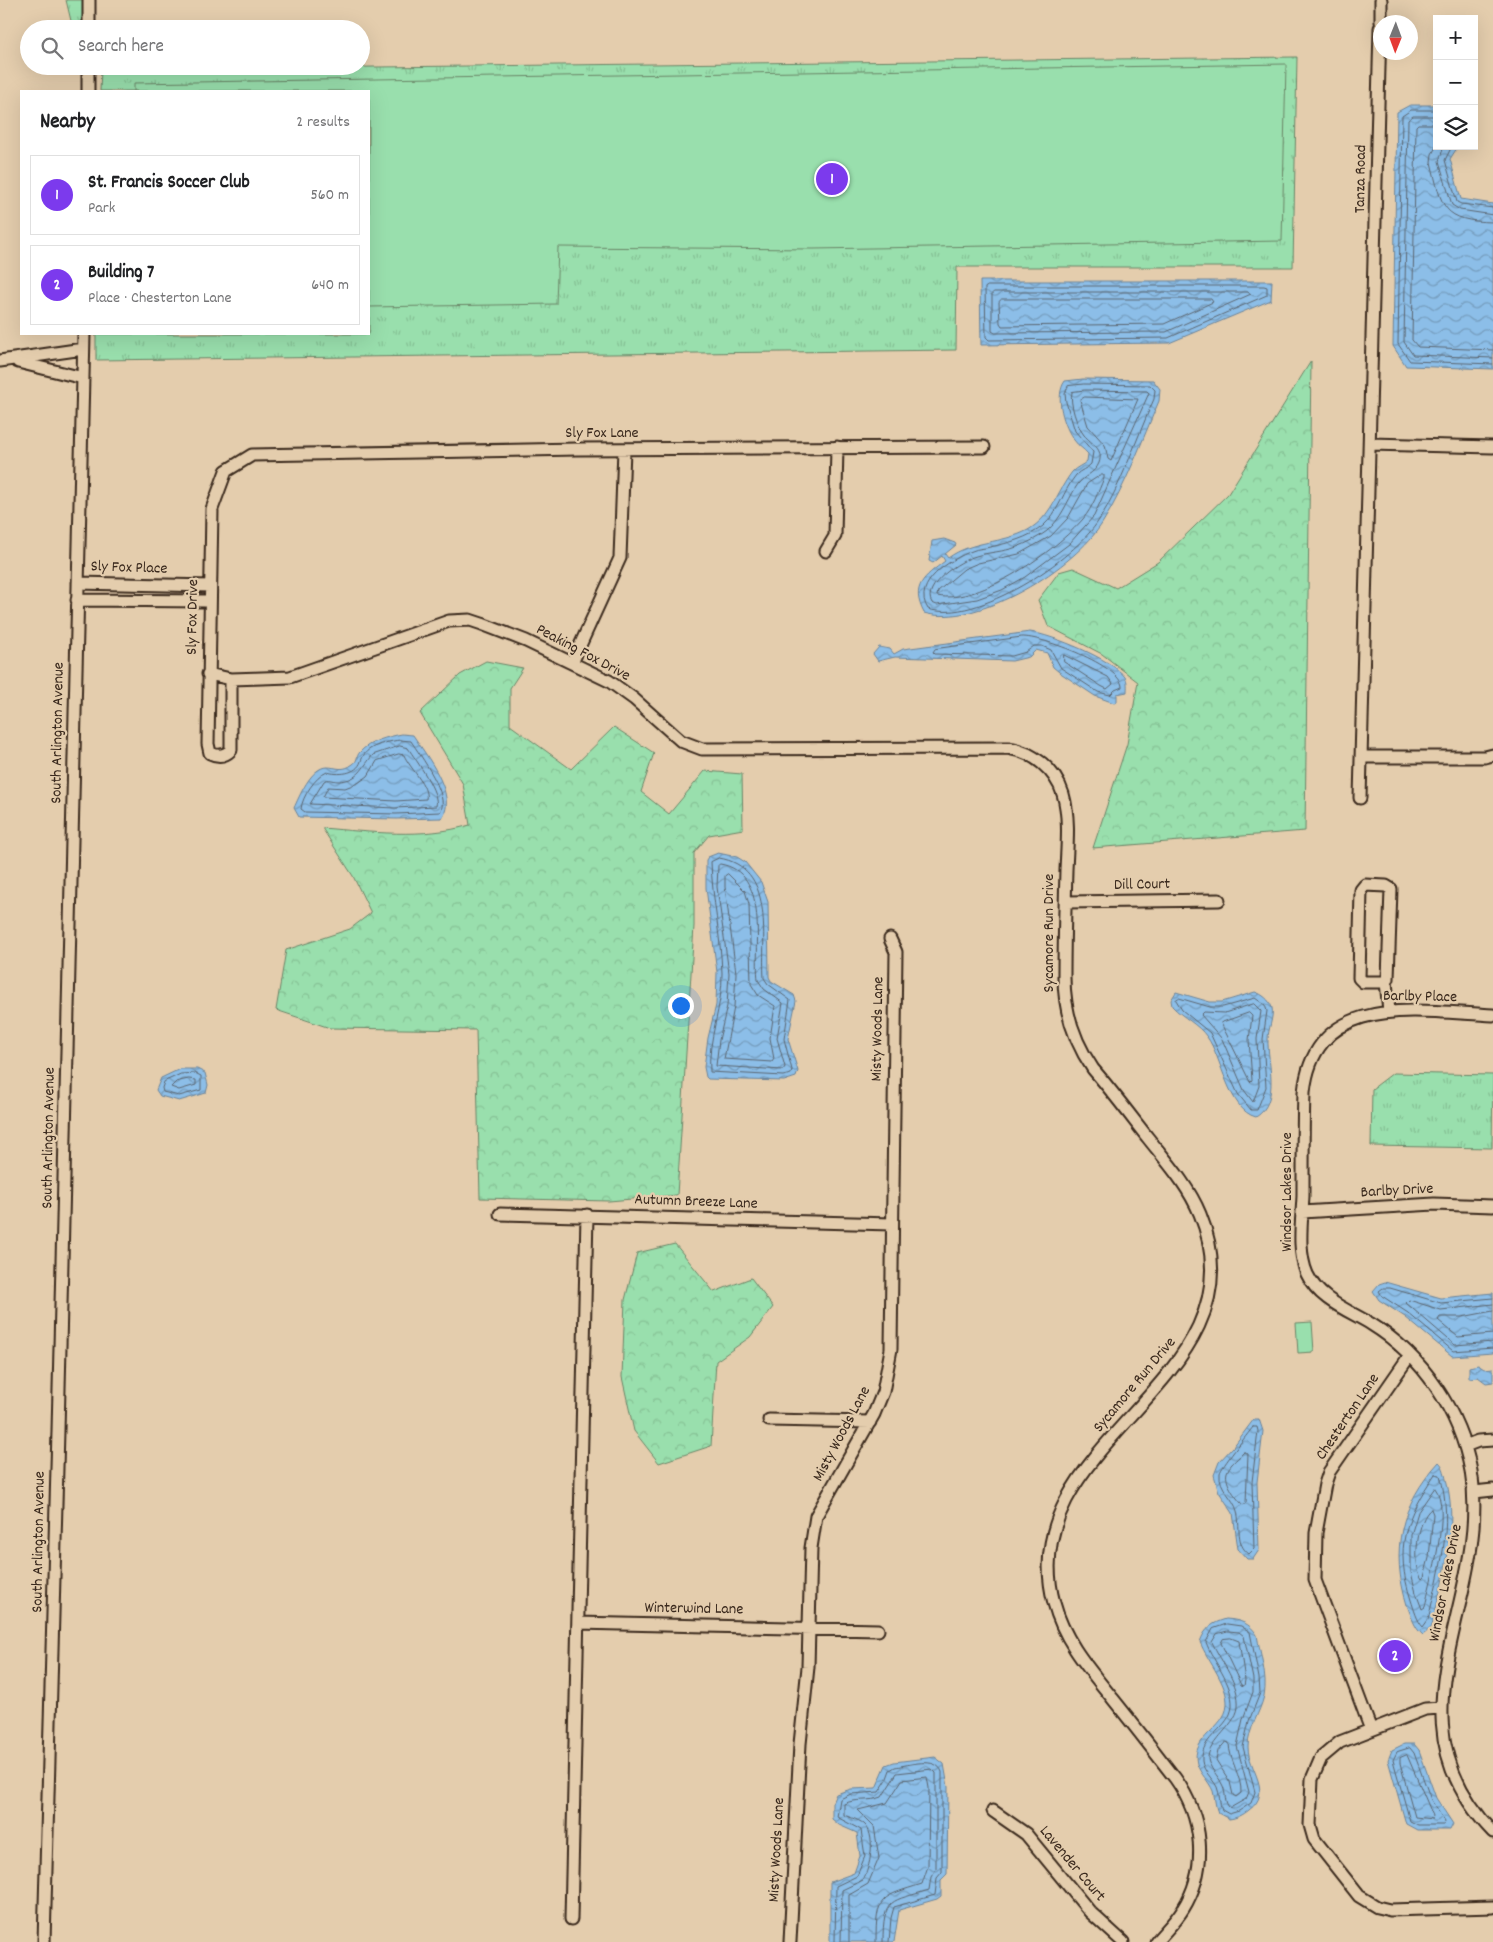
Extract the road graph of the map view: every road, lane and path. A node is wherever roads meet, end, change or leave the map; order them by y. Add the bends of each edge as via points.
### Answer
1 (89, 0) edge
2 (1381, 0) edge
3 (1381, 15) edge
4 (89, 20) edge
5 (1379, 60) edge
6 (88, 75) edge
7 (88, 90) edge
8 (84, 335) edge
9 (83, 350) junction
10 (6, 361) edge
11 (83, 378) junction
12 (1370, 444) junction
13 (984, 446) dead end
14 (837, 447) junction
15 (1493, 447) edge
16 (624, 449) junction
17 (226, 471) joint
18 (826, 551) dead end
19 (78, 583) junction
20 (210, 586) junction
21 (77, 600) junction
22 (209, 602) junction
23 (572, 663) junction
24 (208, 674) junction
25 (232, 679) junction
26 (1493, 755) edge
27 (1361, 757) junction
28 (1360, 798) dead end
29 (1067, 826) joint
30 (1219, 900) dead end
31 (1065, 902) junction
32 (890, 939) dead end
33 (1386, 982) junction
34 (1389, 1011) junction
35 (1493, 1015) edge
36 (1348, 1022) joint
37 (1493, 1206) edge
38 (1302, 1212) junction
39 (500, 1214) dead end
40 (588, 1215) junction
41 (892, 1224) junction
42 (1410, 1355) junction
43 (769, 1420) dead end
44 (870, 1422) junction
45 (1493, 1440) edge
46 (1465, 1446) junction
47 (1493, 1490) edge
48 (1474, 1492) junction
49 (578, 1624) junction
50 (809, 1628) junction
51 (878, 1630) dead end
52 (1442, 1708) junction
53 (1371, 1730) junction
54 (993, 1810) dead end
55 (1493, 1832) edge
56 (1493, 1907) edge
57 (570, 1918) dead end
58 (1157, 1941) edge
59 (44, 1942) edge
60 (790, 1942) edge
61 (1123, 1942) edge

1 - 4 street
2 - 3 street
5 - 12 street, Tanza Road
6 - 7 street
8 - 9 street, South Arlington Avenue
9 - 10 street
9 - 11 street, South Arlington Avenue
10 - 11 street
11 - 19 street, South Arlington Avenue
12 - 15 street
12 - 27 street, Tanza Road
13 - 14 street, Sly Fox Lane
14 - 16 street, Sly Fox Lane
14 - 18 street via 835,536
16 - 17 street, Sly Fox Lane via 252,455
16 - 23 street via 620,558
17 - 20 street, Sly Fox Drive via 212,509
19 - 20 street, Sly Fox Place
19 - 21 street, South Arlington Avenue
20 - 22 street, Sly Fox Drive
21 - 22 street, Sly Fox Place
21 - 59 street, South Arlington Avenue
22 - 24 street, Sly Fox Drive
23 - 25 street, Peaking Fox Drive via 470,620 449,621 290,677
23 - 29 street, Peaking Fox Drive via 609,681 681,741 702,749 1023,750 1046,766 1054,776 1063,794
24 - 25 street, Peaking Fox Drive
24 - 25 street, Sly Fox Drive via 208,744 210,753 216,756 231,750
26 - 27 street
27 - 28 street, Tanza Road
29 - 31 street, Sycamore Run Drive
30 - 31 street, Dill Court
31 - 58 street, Sycamore Run Drive via 1064,990 1075,1036 1093,1069 1187,1189 1203,1221 1210,1260 1207,1303 1195,1336 1179,1361 1071,1488 1056,1520 1050,1556 1054,1603 1070,1641 1175,1778 1188,1797 1196,1818 1200,1846 1194,1885 1183,1910
32 - 41 street, Misty Woods Lane via 896,952
33 - 33 street via 1390,889 1365,885 1361,890 1359,978 1363,982
33 - 34 street
34 - 35 street, Barlby Place
34 - 36 street, Barlby Place
36 - 38 street, Windsor Lakes Drive via 1321,1045 1306,1080
37 - 38 street, Barlby Drive via 1434,1204
38 - 42 street, Windsor Lakes Drive via 1303,1260 1316,1288 1385,1333
39 - 40 street, Autumn Breeze Lane
40 - 41 street, Autumn Breeze Lane
40 - 49 street
41 - 44 street, Misty Woods Lane via 891,1349 883,1392
42 - 46 street, Windsor Lakes Drive via 1444,1400
42 - 53 street, Chesterton Lane via 1329,1472 1316,1533 1316,1584
43 - 44 street
44 - 50 street, Misty Woods Lane via 816,1516 811,1548
45 - 46 street
46 - 48 street, Windsor Lakes Drive
47 - 48 street
48 - 52 street, Windsor Lakes Drive via 1472,1554 1444,1674
49 - 50 street, Winterwind Lane
49 - 57 street
50 - 51 street, Winterwind Lane
50 - 60 street, Misty Woods Lane
52 - 53 street via 1425,1708
52 - 55 street, Windsor Lakes Drive via 1447,1747 1459,1782
53 - 56 street via 1340,1742 1320,1760 1311,1786 1310,1826 1315,1841 1357,1894 1370,1904 1390,1910
54 - 61 street, Lavender Court via 1026,1834 1090,1912

